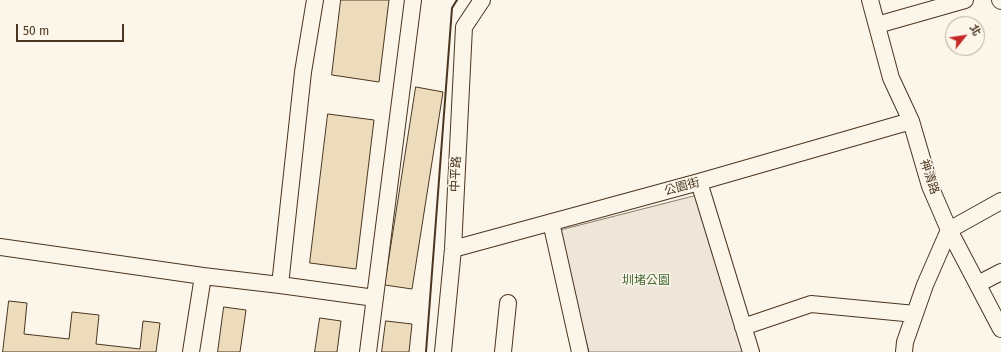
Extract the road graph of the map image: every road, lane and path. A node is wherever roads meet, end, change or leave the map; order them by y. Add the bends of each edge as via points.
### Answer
1 (315, 0) edge
2 (413, 0) edge
3 (482, 0) edge
4 (870, 0) edge
5 (965, 0) edge
6 (877, 25) junction
7 (911, 121) junction
8 (699, 182) junction
9 (1001, 201) edge
10 (551, 222) junction
11 (949, 230) junction
12 (0, 247) edge
13 (452, 249) junction
14 (1001, 272) edge
15 (203, 276) junction
16 (978, 284) junction
17 (280, 285) junction
18 (375, 298) junction
19 (508, 303) dead end
20 (915, 314) junction
21 (743, 327) junction
22 (1001, 329) edge
23 (191, 352) edge
24 (368, 352) edge
25 (443, 352) edge
26 (503, 352) edge
27 (580, 352) edge
28 (751, 352) edge
29 (904, 352) edge

1 - 17 street via 303,72
2 - 18 street
3 - 13 street, 中平路 via 464,27
4 - 6 street, 神清路
5 - 6 street
6 - 7 street, 神清路 via 891,78
7 - 8 street, 公園街
7 - 11 street, 神清路 via 930,186
8 - 10 street, 公園街
8 - 21 street
9 - 11 street
10 - 13 street, 公園街
10 - 27 street
11 - 16 street, 神清路
11 - 20 street
12 - 15 street
13 - 25 street, 中平路
14 - 16 street
15 - 17 street
15 - 23 street
16 - 22 street, 神清路
17 - 18 street
18 - 24 street
19 - 26 street
20 - 21 street via 811,304
20 - 29 street
21 - 28 street

